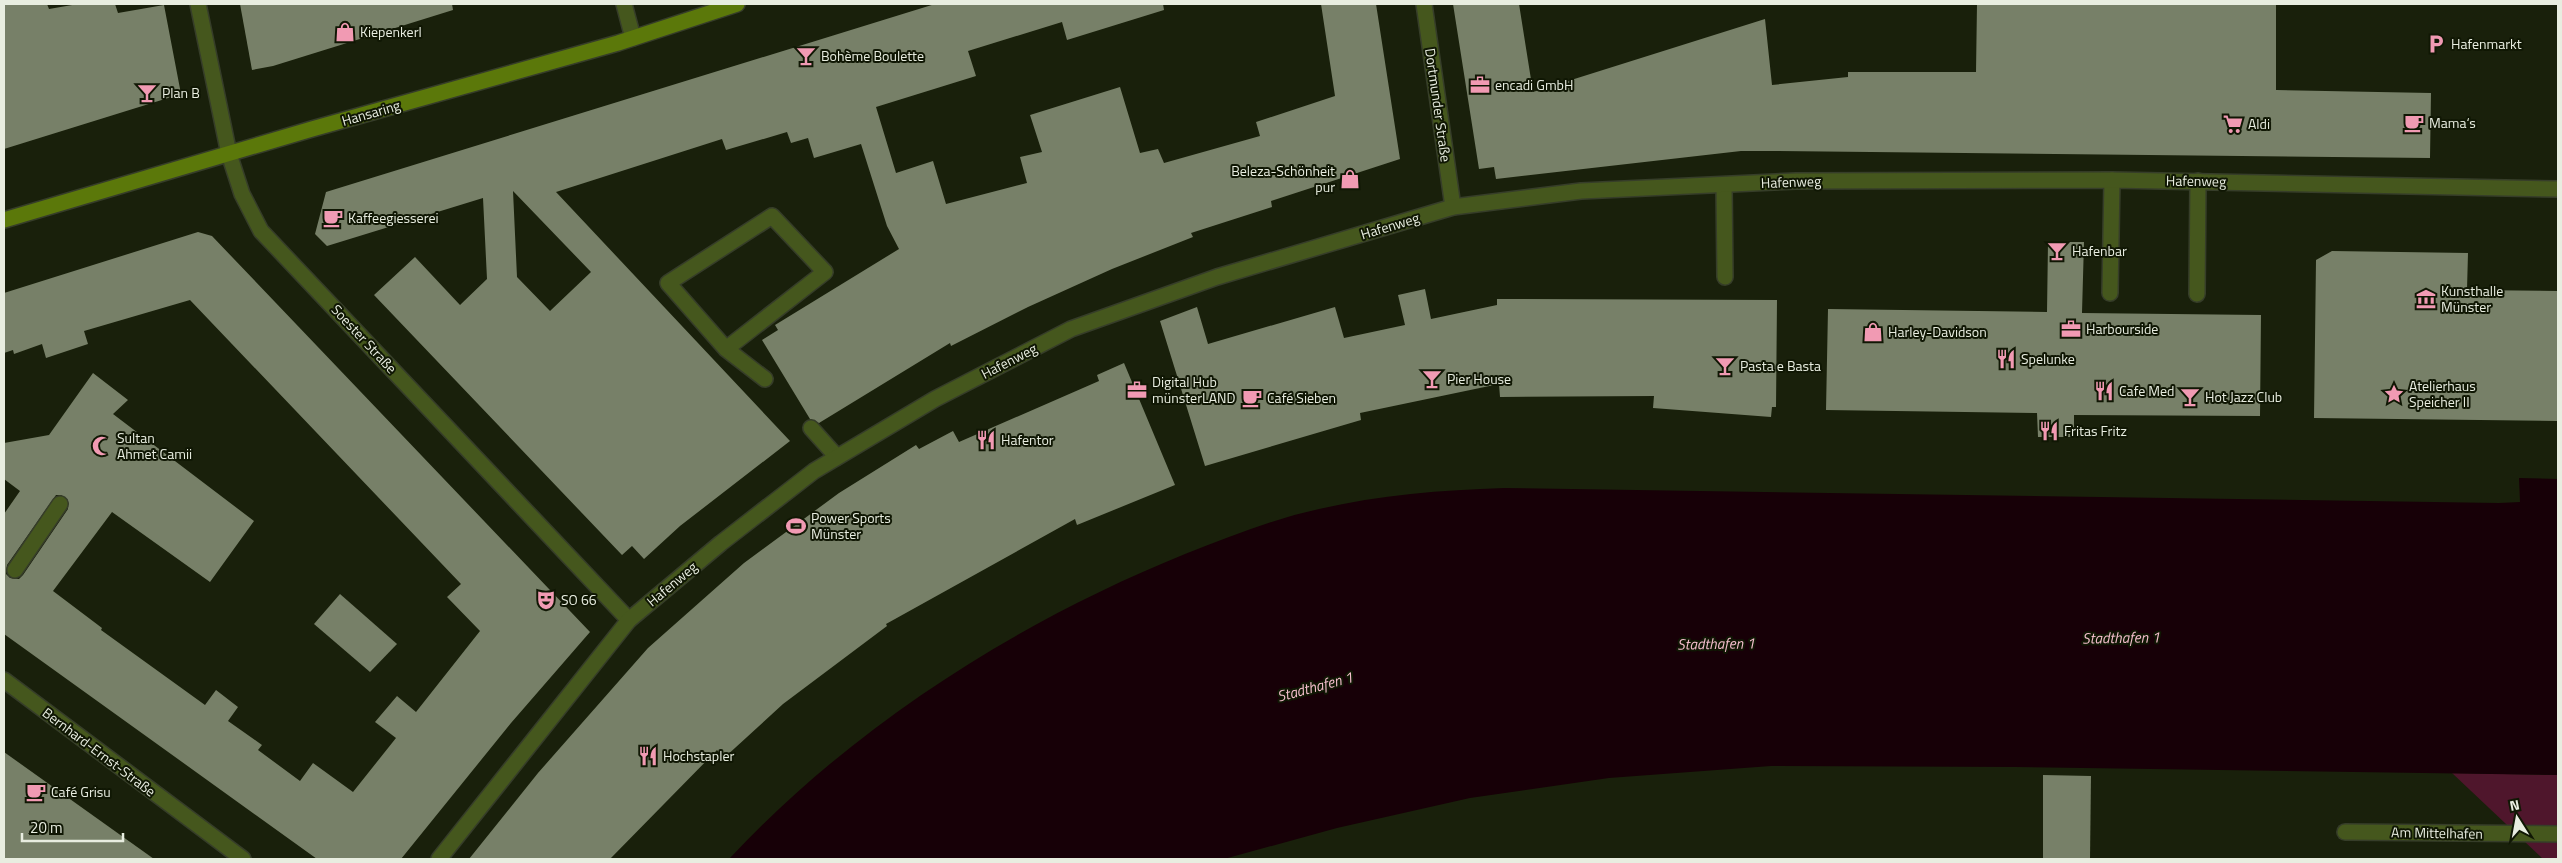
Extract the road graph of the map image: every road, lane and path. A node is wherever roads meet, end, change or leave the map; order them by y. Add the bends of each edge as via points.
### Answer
1 (198, 4) edge
2 (624, 4) edge
3 (738, 4) edge
4 (1424, 4) edge
5 (633, 38) junction
6 (229, 154) junction
7 (2112, 180) junction
8 (2198, 181) junction
9 (1724, 185) junction
10 (2558, 189) edge
11 (1453, 207) junction
12 (4, 220) edge
13 (1725, 277) dead end
14 (2110, 293) dead end
15 (2197, 294) dead end
16 (726, 349) junction
17 (765, 379) dead end
18 (811, 428) dead end
19 (838, 457) junction
20 (60, 504) dead end
21 (15, 570) dead end
22 (630, 620) junction
23 (4, 680) edge
24 (2345, 832) dead end
25 (2558, 834) edge
26 (242, 859) edge
27 (439, 859) edge

1 - 6 street, Soester Straße
2 - 5 street
3 - 5 main road, Hansaring
4 - 11 street, Dortmunder Straße
5 - 6 main road, Hansaring
6 - 12 main road, Hansaring
6 - 22 street, Soester Straße via 242,194 261,231
7 - 8 street, Hafenweg
7 - 9 street, Hafenweg via 1796,181
7 - 14 street
8 - 10 street, Hafenweg
8 - 15 street
9 - 11 street, Hafenweg via 1581,191
9 - 13 street
11 - 19 street, Hafenweg via 1217,277 1071,329 935,400
16 - 16 street via 668,283 772,216 825,272
16 - 17 street
18 - 19 street
19 - 22 street, Hafenweg via 814,471 721,543
20 - 21 street
22 - 27 street, Hafenweg
23 - 26 street, Bernhard-Ernst-Straße
24 - 25 street, Am Mittelhafen

